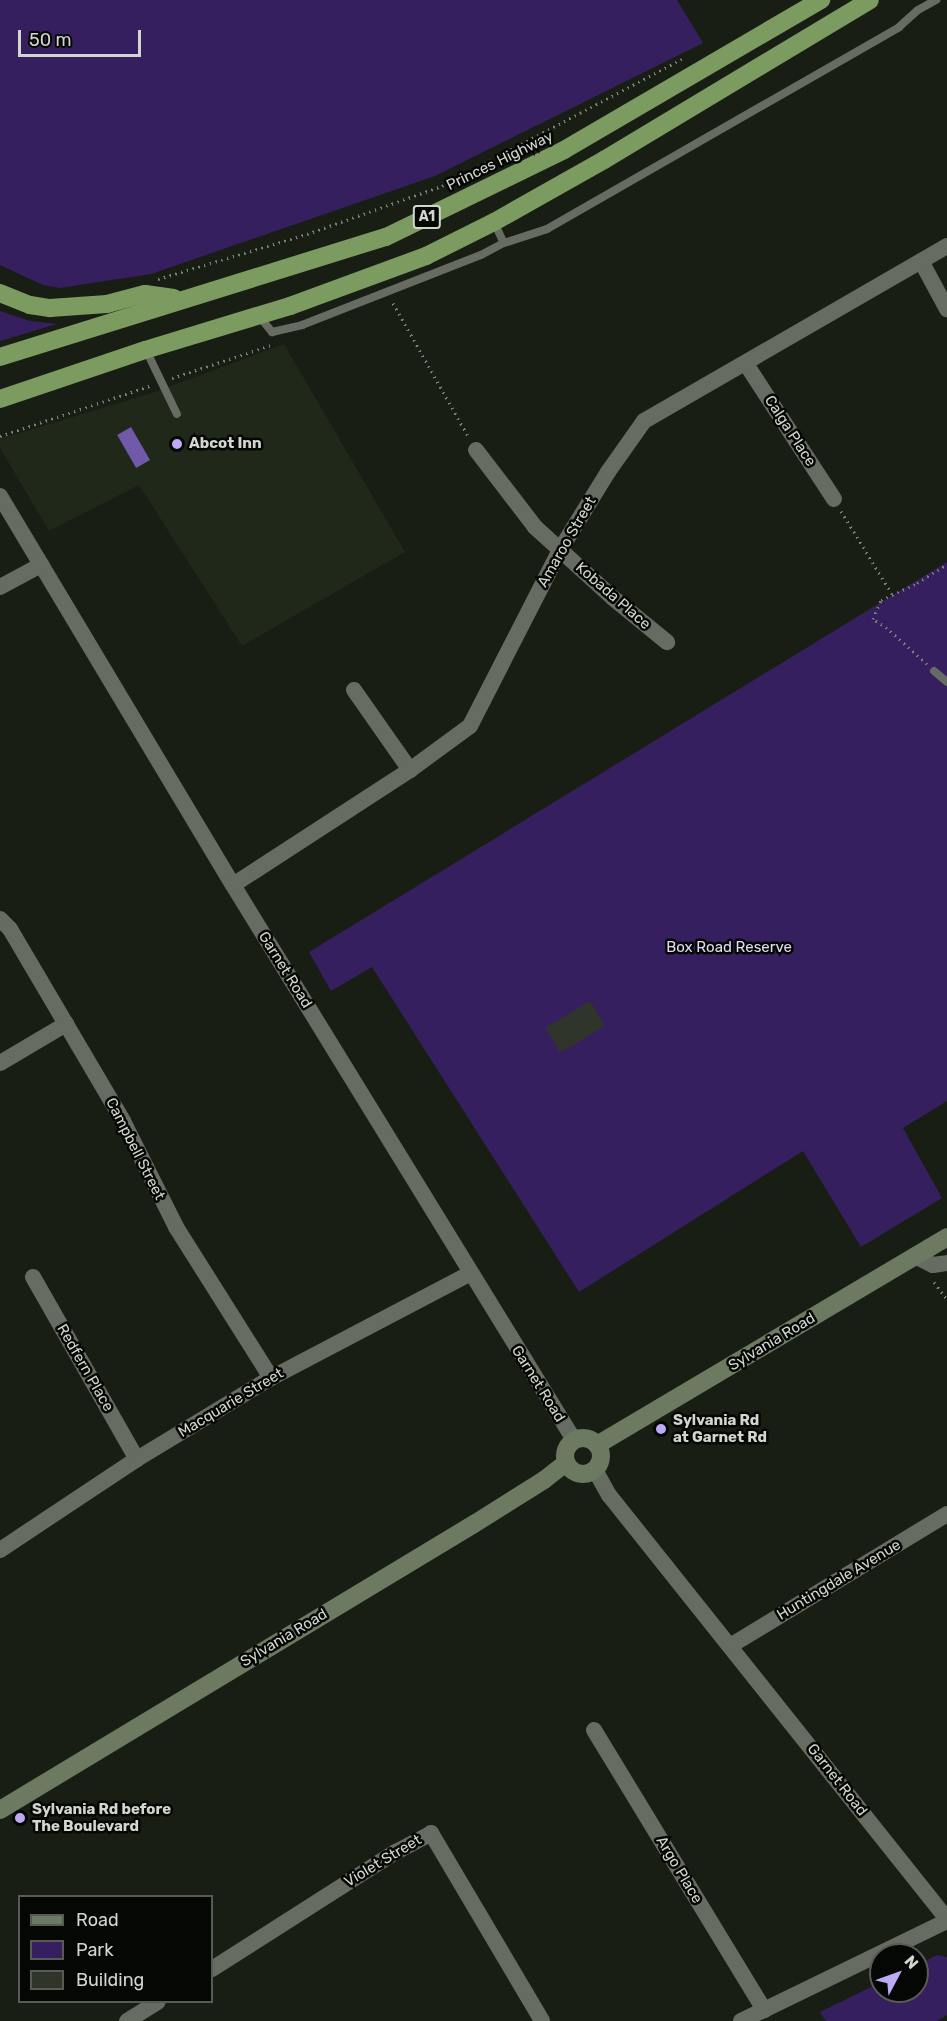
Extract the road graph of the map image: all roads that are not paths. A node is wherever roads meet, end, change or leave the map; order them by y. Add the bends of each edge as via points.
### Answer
1 (821, 0) edge
2 (870, 0) edge
3 (936, 0) edge
4 (494, 222) junction
5 (504, 243) junction
6 (947, 246) edge
7 (921, 261) junction
8 (0, 293) edge
9 (180, 299) junction
10 (947, 309) edge
11 (259, 316) junction
12 (145, 350) junction
13 (0, 357) edge
14 (746, 364) junction
15 (0, 399) edge
16 (177, 414) dead end
17 (476, 450) road end
18 (0, 496) edge
19 (834, 499) road end
20 (560, 550) junction
21 (41, 565) junction
22 (0, 587) edge
23 (667, 642) dead end
24 (934, 671) road end
25 (947, 682) edge
26 (354, 690) dead end
27 (410, 770) junction
28 (233, 885) junction
29 (0, 919) edge
30 (66, 1024) junction
31 (0, 1063) edge
32 (947, 1237) edge
33 (915, 1256) junction
34 (947, 1263) edge
35 (471, 1273) junction
36 (33, 1277) dead end
37 (271, 1378) junction
38 (574, 1440) junction
39 (597, 1445) junction
40 (136, 1459) junction
41 (566, 1463) junction
42 (595, 1470) junction
43 (947, 1514) edge
44 (0, 1550) edge
45 (730, 1646) junction
46 (594, 1730) dead end
47 (0, 1810) edge
48 (947, 1920) edge
49 (213, 1967) edge
50 (154, 2003) edge
51 (764, 2010) junction
52 (127, 2021) edge
53 (542, 2021) edge
54 (741, 2021) edge

1 - 9 highway, Princes Highway / A1 via 564,150 386,237
2 - 4 highway, A1
3 - 5 lane via 899,27 603,199 547,229
4 - 5 lane
4 - 11 highway, A1 via 426,256
5 - 11 lane via 302,325 272,332
6 - 7 street, Amaroo Street
7 - 10 street
7 - 14 street, Amaroo Street
8 - 9 highway via 30,305 58,309 107,304 145,294
9 - 13 highway, Princes Highway / A1
11 - 12 highway, A1
12 - 15 highway, A1
12 - 16 lane
14 - 19 street, Calga Place
14 - 20 street, Amaroo Street via 644,422
17 - 20 street, Kobada Place via 535,527
18 - 21 street, Garnet Road
20 - 23 street, Kobada Place
20 - 27 street, Amaroo Street via 470,726
21 - 22 street
21 - 28 street, Garnet Road
24 - 25 lane
26 - 27 street
27 - 28 street, Amaroo Street
28 - 35 street, Garnet Road
29 - 30 street, Campbell Street via 10,929
30 - 31 street
30 - 37 street, Campbell Street via 123,1121 176,1227
32 - 33 street, Sylvania Road
33 - 34 street via 933,1265
33 - 39 street, Sylvania Road
35 - 37 street, Macquarie Street
35 - 38 street, Garnet Road
36 - 40 street, Redfern Place
37 - 40 street, Macquarie Street
38 - 39 street via 586,1438
38 - 41 street via 565,1451
39 - 42 street via 601,1458
40 - 44 street, Macquarie Street
41 - 42 street via 579,1474
41 - 47 street, Sylvania Road via 474,1524
42 - 45 street, Garnet Road via 609,1495
43 - 45 street, Huntingdale Avenue
45 - 48 street, Garnet Road
46 - 51 street, Argo Place
48 - 51 street
49 - 53 street, Violet Street via 431,1833
50 - 52 street
51 - 54 street

